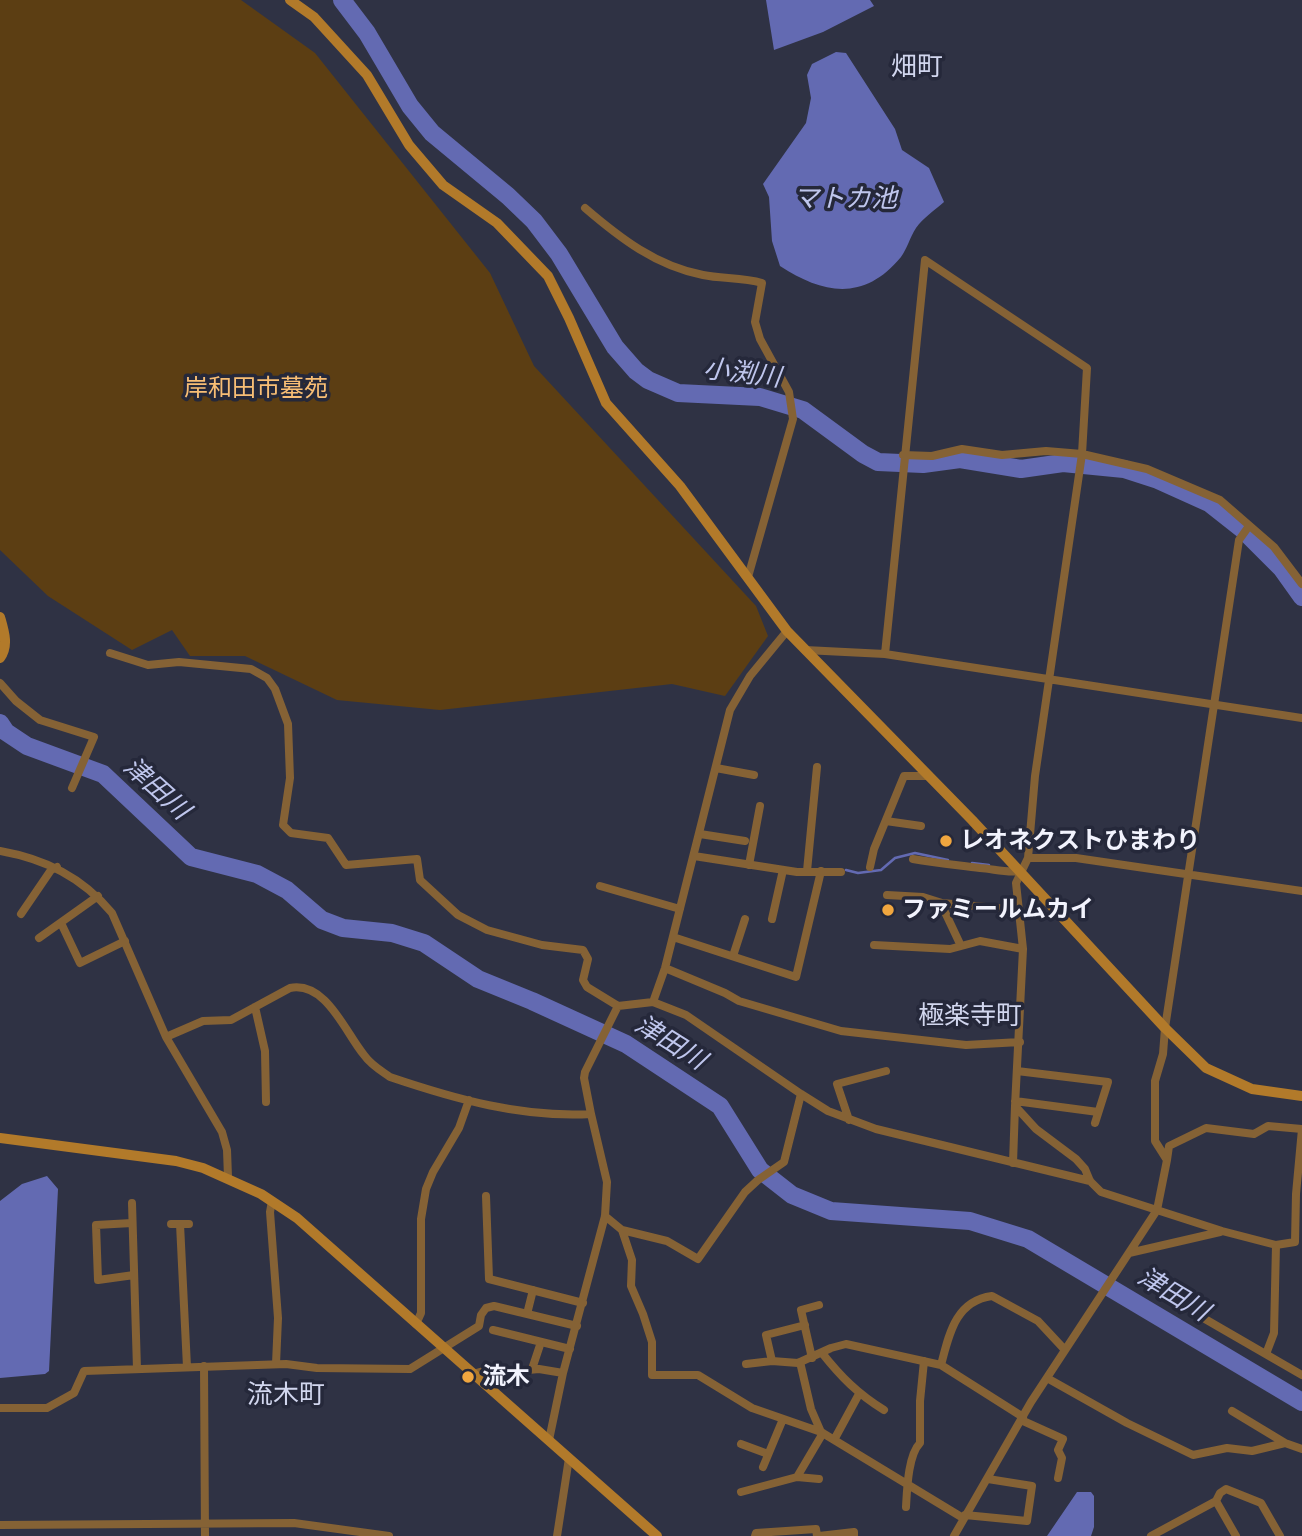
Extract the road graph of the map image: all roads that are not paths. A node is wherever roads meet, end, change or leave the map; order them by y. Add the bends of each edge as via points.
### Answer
1 (290, 0) edge
2 (585, 208) dead end
3 (1082, 454) junction
4 (904, 455) junction
5 (1249, 526) junction
6 (748, 577) junction
7 (1302, 584) edge
8 (0, 617) edge
9 (787, 631) junction
10 (806, 650) junction
11 (110, 653) dead end
12 (885, 654) junction
13 (0, 659) edge
14 (1049, 678) junction
15 (0, 683) edge
16 (1215, 704) junction
17 (1302, 718) edge
18 (817, 767) dead end
19 (716, 768) junction
20 (754, 775) dead end
21 (929, 776) junction
22 (72, 788) dead end
23 (760, 806) dead end
24 (886, 821) junction
25 (920, 826) dead end
26 (700, 834) junction
27 (745, 841) dead end
28 (0, 851) edge
29 (694, 856) junction
30 (1028, 858) junction
31 (913, 859) dead end
32 (749, 865) junction
33 (57, 867) junction
34 (870, 867) dead end
35 (783, 870) junction
36 (807, 871) junction
37 (821, 871) junction
38 (841, 872) dead end
39 (1020, 872) junction
40 (1189, 874) junction
41 (600, 886) dead end
42 (1302, 891) edge
43 (887, 895) dead end
44 (98, 896) junction
45 (680, 909) junction
46 (944, 910) dead end
47 (1019, 910) junction
48 (22, 914) dead end
49 (745, 919) dead end
50 (772, 919) dead end
51 (61, 923) junction
52 (673, 937) junction
53 (39, 938) dead end
54 (125, 941) junction
55 (874, 945) dead end
56 (961, 946) junction
57 (1023, 949) junction
58 (733, 956) junction
59 (665, 968) junction
60 (653, 1002) junction
61 (618, 1006) junction
62 (255, 1007) junction
63 (1165, 1028) junction
64 (166, 1037) junction
65 (1020, 1042) junction
66 (1017, 1070) junction
67 (886, 1071) dead end
68 (801, 1094) junction
69 (1302, 1096) edge
70 (469, 1100) junction
71 (267, 1102) dead end
72 (1016, 1104) junction
73 (1098, 1112) junction
74 (591, 1114) junction
75 (849, 1120) junction
76 (1095, 1123) dead end
77 (1302, 1129) edge
78 (0, 1138) edge
79 (1301, 1158) edge
80 (1167, 1160) junction
81 (1013, 1163) junction
82 (228, 1177) junction
83 (1090, 1181) junction
84 (486, 1196) dead end
85 (272, 1201) junction
86 (132, 1203) dead end
87 (1157, 1210) junction
88 (605, 1216) junction
89 (132, 1223) junction
90 (180, 1224) dead end
91 (622, 1230) junction
92 (1223, 1231) junction
93 (1299, 1238) edge
94 (1276, 1245) junction
95 (1129, 1253) junction
96 (134, 1275) junction
97 (1159, 1285) dead end
98 (533, 1290) junction
99 (583, 1303) junction
100 (819, 1305) dead end
101 (527, 1314) junction
102 (416, 1324) junction
103 (805, 1325) junction
104 (577, 1326) junction
105 (493, 1330) dead end
106 (541, 1342) junction
107 (443, 1348) junction
108 (570, 1349) junction
109 (1065, 1350) junction
110 (821, 1353) junction
111 (1266, 1354) junction
112 (812, 1359) junction
113 (772, 1362) junction
114 (800, 1362) junction
115 (924, 1362) junction
116 (276, 1364) junction
117 (746, 1364) dead end
118 (941, 1365) junction
119 (204, 1366) junction
120 (187, 1367) junction
121 (137, 1368) junction
122 (533, 1370) junction
123 (563, 1373) junction
124 (473, 1374) junction
125 (1302, 1374) edge
126 (1047, 1378) junction
127 (859, 1394) junction
128 (0, 1408) edge
129 (884, 1410) dead end
130 (1232, 1411) dead end
131 (1022, 1418) junction
132 (783, 1419) junction
133 (822, 1432) junction
134 (549, 1440) junction
135 (834, 1440) junction
136 (1285, 1443) junction
137 (741, 1444) dead end
138 (1302, 1449) edge
139 (768, 1454) junction
140 (569, 1458) junction
141 (763, 1466) dead end
142 (797, 1477) junction
143 (1058, 1478) dead end
144 (819, 1479) dead end
145 (988, 1479) junction
146 (907, 1484) junction
147 (741, 1492) dead end
148 (1216, 1501) junction
149 (906, 1507) dead end
150 (964, 1517) junction
151 (205, 1524) junction
152 (0, 1525) edge
153 (1153, 1535) edge
154 (205, 1536) edge
155 (389, 1536) edge
156 (557, 1536) edge
157 (657, 1536) edge
158 (755, 1536) edge
159 (818, 1536) edge
160 (854, 1536) edge
161 (954, 1536) edge
162 (1236, 1536) edge
163 (1280, 1536) edge

1 - 6 street via 314,17 367,75 409,145 443,186 496,223 548,276 606,403 680,486
2 - 6 street via 623,240 677,268 762,283 755,322 789,391 793,419
3 - 4 street via 1002,455 962,449 932,456
3 - 4 street via 1087,368 925,260
3 - 5 street via 1147,469 1220,500
3 - 14 street
4 - 12 street
5 - 7 street via 1274,547
5 - 16 street via 1239,540
6 - 9 street
8 - 13 street via 5,652
9 - 10 street
9 - 19 street via 750,676 730,710
10 - 12 street
10 - 21 street
11 - 61 street via 148,665 179,662 260,673 275,689 288,724 290,778 283,825 291,833 328,838 346,865 417,859 420,880 458,915 487,930 583,950 588,959 583,980 587,987
12 - 14 street
14 - 16 street
14 - 30 street
15 - 22 street via 40,720 94,737
16 - 17 street
16 - 40 street
18 - 36 street
19 - 20 street
19 - 26 street
21 - 24 street via 904,776
21 - 39 street
23 - 32 street
24 - 25 street
24 - 34 street
26 - 27 street
26 - 29 street
28 - 33 street
29 - 32 street
29 - 45 street
30 - 39 street
30 - 40 street via 1076,859
31 - 39 street via 964,871
32 - 35 street
33 - 44 street
33 - 48 street
35 - 36 street
35 - 50 street
36 - 37 street
37 - 38 street
37 - 58 street via 796,977
39 - 47 street via 1016,883
39 - 63 street
40 - 42 street
40 - 63 street
41 - 45 street
43 - 47 street via 923,893 942,903 964,901
44 - 51 street
44 - 54 street
45 - 52 street
46 - 56 street
47 - 57 street
49 - 58 street
51 - 53 street
51 - 54 street via 80,964
52 - 58 street
52 - 59 street
54 - 64 street
55 - 56 street
56 - 57 street via 980,941
57 - 65 street
59 - 60 street
59 - 65 street via 739,1001 841,1031 966,1045
60 - 61 street
60 - 68 street via 686,1015
61 - 74 street via 584,1078
62 - 64 street via 231,1020 203,1021
62 - 70 street via 290,988 312,990 323,997 375,1067 400,1080
62 - 71 street via 265,1051
63 - 69 street via 1206,1068 1227,1079 1252,1089
63 - 80 street via 1155,1081 1155,1142
64 - 82 street via 222,1132
65 - 66 street
66 - 72 street
66 - 73 street via 1108,1082
67 - 75 street via 837,1084
68 - 75 street
68 - 91 street via 784,1162 745,1192 698,1259 667,1241
70 - 74 street via 541,1115
70 - 102 street via 426,1189 421,1219 421,1313
72 - 73 street
72 - 81 street
72 - 83 street via 1036,1129 1085,1168
73 - 76 street
74 - 88 street via 607,1182
75 - 81 street
77 - 79 street
77 - 80 street via 1268,1126 1254,1134 1206,1128 1169,1146
78 - 82 street via 176,1161
79 - 93 street via 1296,1194
80 - 87 street
81 - 83 street
82 - 85 street
83 - 87 street via 1101,1192
84 - 98 street via 489,1279
85 - 102 street
85 - 116 street
86 - 89 street
87 - 92 street
87 - 95 street
88 - 91 street
88 - 99 street
89 - 96 street
89 - 96 street via 96,1225 98,1280
90 - 120 street
91 - 132 street via 632,1260 631,1286 652,1342 652,1376 698,1375 752,1408
92 - 94 street
92 - 95 street
93 - 94 street
94 - 111 street via 1274,1334
95 - 109 street
96 - 121 street
97 - 111 street via 1205,1319
98 - 99 street
98 - 101 street
99 - 104 street
100 - 103 street via 801,1310
101 - 104 street
101 - 107 street via 486,1308 479,1326
102 - 107 street
103 - 112 street
103 - 113 street via 766,1335
104 - 108 street
105 - 106 street
106 - 108 street
106 - 122 street
107 - 116 street via 410,1369
107 - 124 street
108 - 123 street
109 - 118 street via 1038,1321 992,1296 966,1308 951,1325
109 - 126 street
110 - 112 street
110 - 115 street via 846,1343
110 - 127 street
111 - 125 street
112 - 114 street
113 - 114 street
113 - 117 street
114 - 133 street via 811,1409
115 - 118 street
115 - 146 street via 920,1443
116 - 119 street
118 - 131 street
119 - 120 street
119 - 151 street
120 - 121 street
121 - 128 street via 84,1371 74,1393 47,1408
122 - 123 street
122 - 124 street via 490,1369
123 - 134 street
124 - 134 street
126 - 131 street
126 - 136 street via 1194,1454 1227,1448 1252,1451
127 - 129 street
127 - 135 street
130 - 136 street
131 - 143 street via 1063,1439 1058,1450 1062,1458
131 - 145 street
132 - 133 street
132 - 139 street
133 - 135 street
133 - 142 street
134 - 140 street
135 - 146 street
136 - 138 street
137 - 139 street
139 - 141 street
140 - 156 street
140 - 157 street
142 - 144 street
142 - 147 street
145 - 150 street
145 - 150 street via 1032,1486 1027,1521
146 - 149 street
146 - 150 street
148 - 153 street
148 - 162 street
148 - 163 street via 1226,1489 1261,1503
150 - 161 street
151 - 152 street
151 - 154 street
151 - 155 street via 294,1523
158 - 159 street via 816,1529
159 - 160 street via 854,1532

